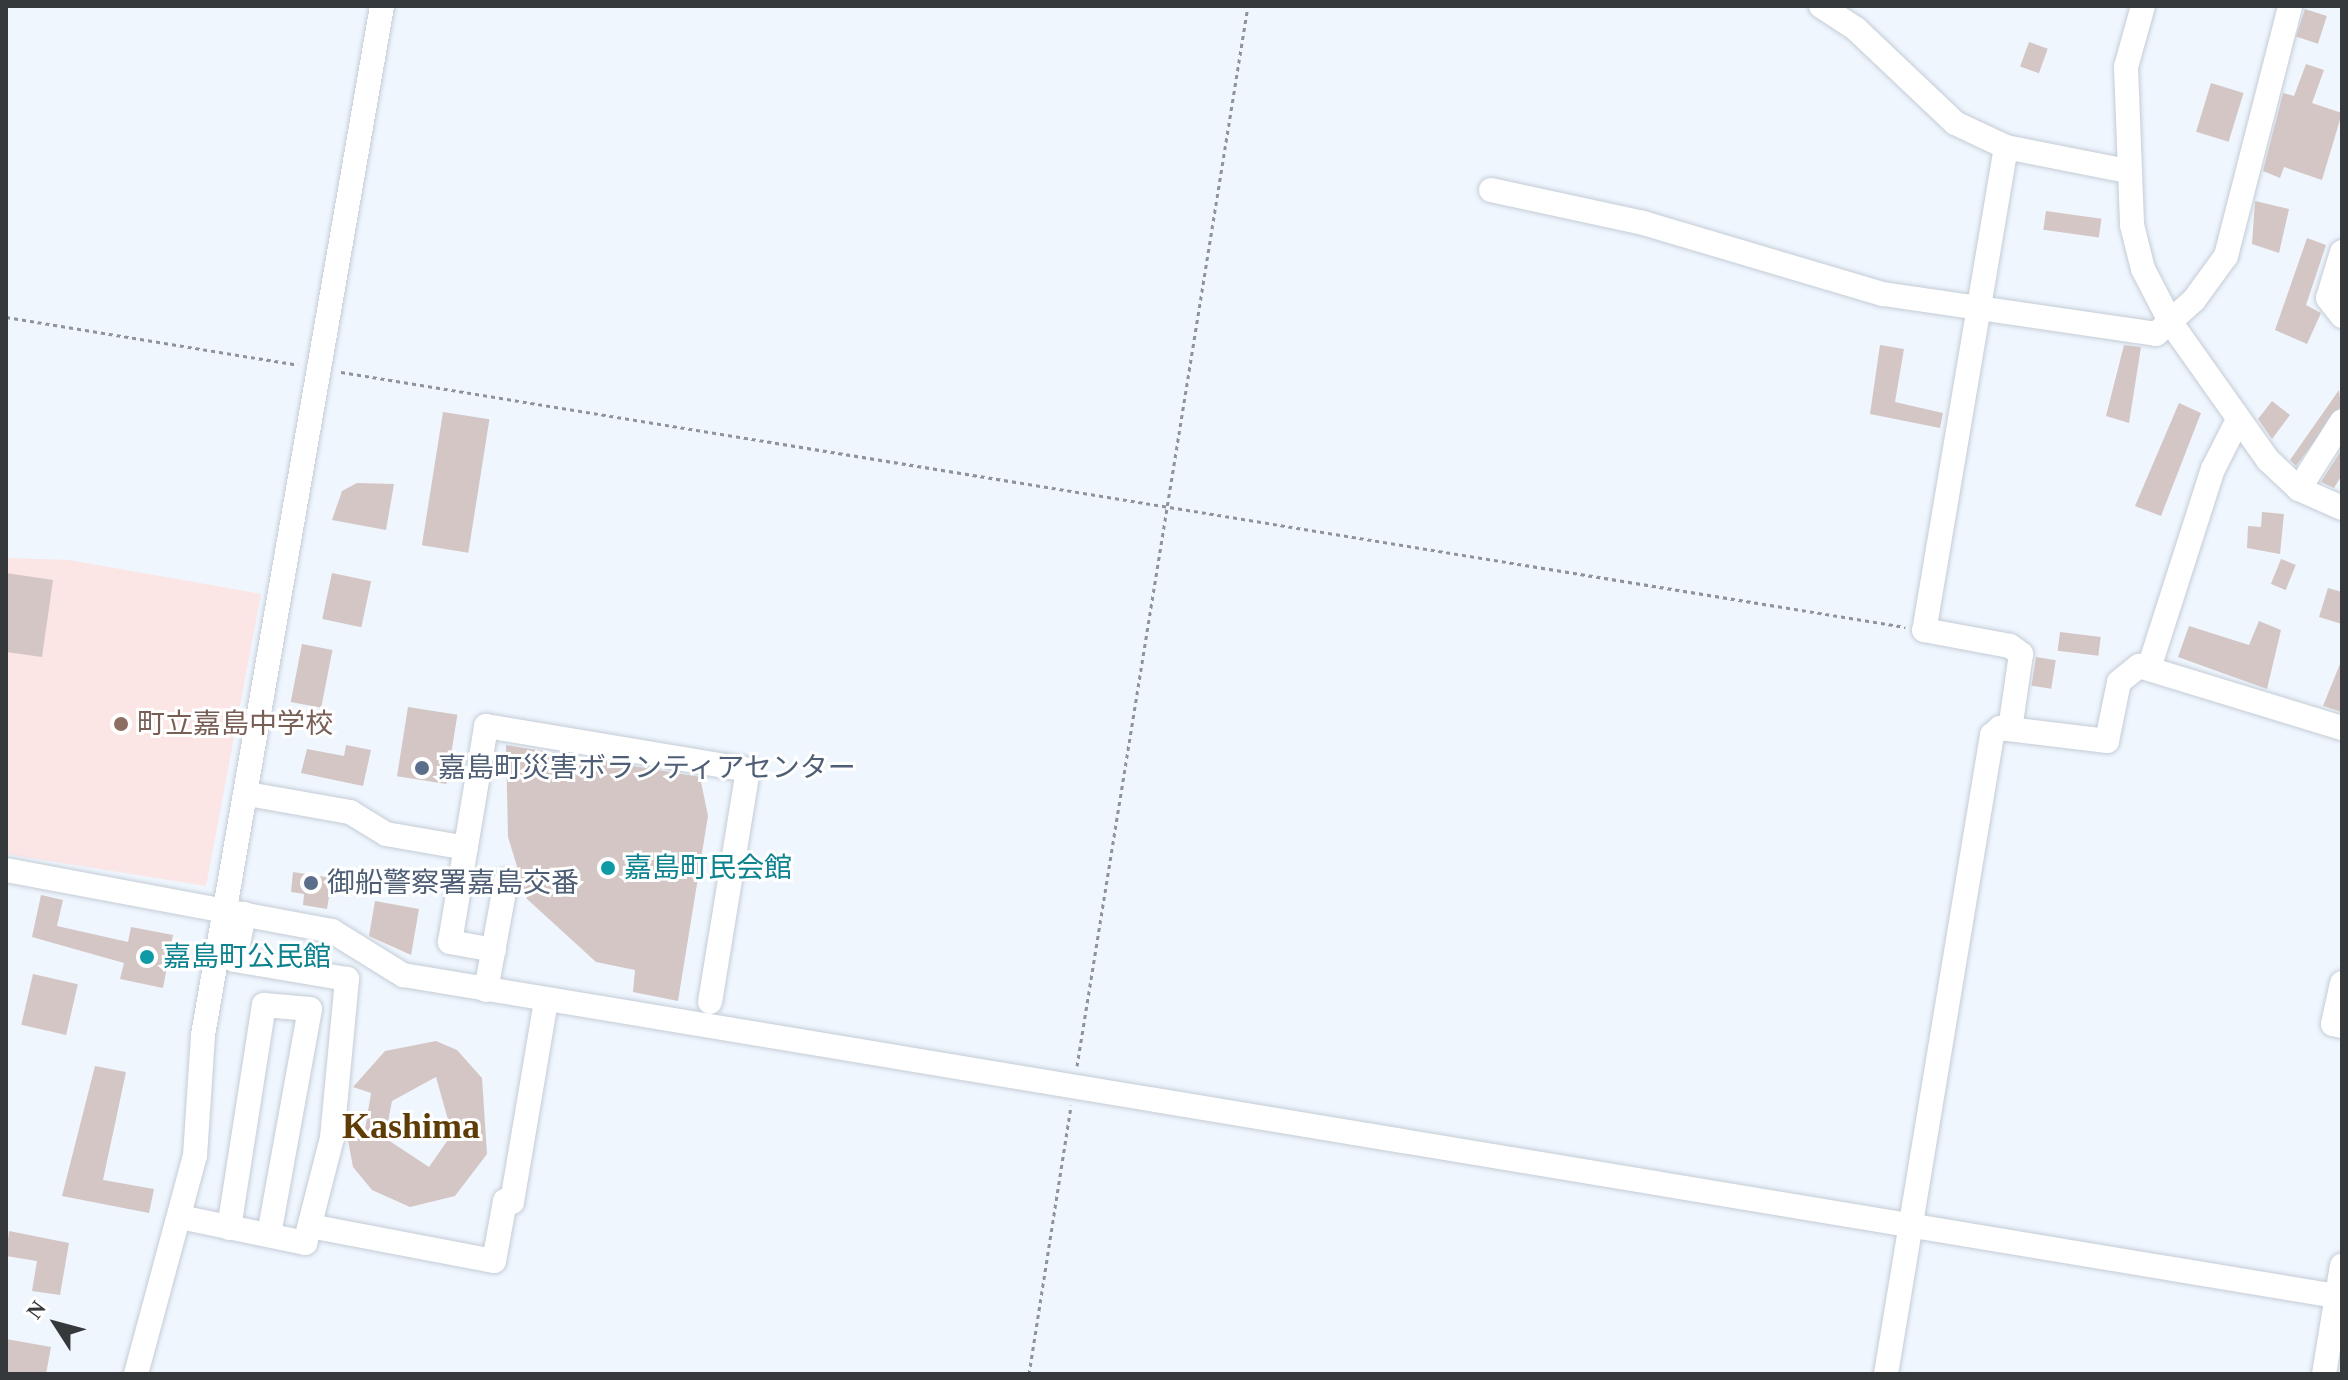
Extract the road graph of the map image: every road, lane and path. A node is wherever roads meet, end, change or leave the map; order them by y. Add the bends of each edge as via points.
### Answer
1 (382, 6) edge
2 (1248, 6) edge
3 (1821, 6) edge
4 (2143, 6) edge
5 (2290, 6) edge
6 (2006, 147) junction
7 (2127, 171) junction
8 (1491, 190) dead end
9 (2342, 252) edge
10 (1976, 312) junction
11 (2342, 316) edge
12 (6, 317) edge
13 (2171, 323) junction
14 (323, 369) junction
15 (2238, 420) junction
16 (2342, 421) edge
17 (2299, 489) junction
18 (1168, 506) junction
19 (2342, 508) edge
20 (1924, 630) junction
21 (2149, 668) junction
22 (2342, 728) edge
23 (2010, 729) junction
24 (248, 794) junction
25 (466, 848) junction
26 (6, 870) edge
27 (506, 881) dead end
28 (235, 912) junction
29 (494, 950) junction
30 (315, 973) junction
31 (2342, 983) edge
32 (486, 990) junction
33 (546, 1000) junction
34 (710, 1002) dead end
35 (310, 1009) junction
36 (2342, 1026) edge
37 (1073, 1089) junction
38 (180, 1217) junction
39 (230, 1218) junction
40 (271, 1225) junction
41 (310, 1226) junction
42 (1909, 1229) junction
43 (2342, 1265) edge
44 (2339, 1296) edge
45 (136, 1374) edge
46 (1029, 1374) edge
47 (1886, 1374) edge
48 (2324, 1374) edge

1 - 14 street
2 - 18 path
3 - 6 street via 1856,29 1955,123
4 - 7 street via 2126,67
5 - 13 street via 2226,256
6 - 7 street
6 - 10 street
7 - 13 street via 2143,269
8 - 10 street
9 - 11 street via 2328,298
10 - 13 street via 2156,334
10 - 20 street
12 - 14 path
13 - 15 street
14 - 18 path
14 - 24 street
15 - 17 street
15 - 21 street via 2208,484
16 - 17 street
17 - 19 street
18 - 20 path
18 - 37 path
20 - 23 street via 2010,646 2021,654
21 - 22 street
21 - 23 street via 2119,682 2107,741
23 - 42 street via 1992,735
24 - 25 street via 350,812 386,834
24 - 28 street
25 - 29 street via 450,942
25 - 34 street via 486,726 748,770
26 - 28 street
27 - 29 street
28 - 30 street via 235,960
28 - 32 street via 332,931 403,975
28 - 38 street
29 - 32 street
30 - 35 street
30 - 41 street via 347,979 332,1138
31 - 36 street via 2333,1024
32 - 33 street
33 - 37 street
33 - 41 street via 512,1202 505,1201 494,1261
35 - 39 street via 264,1005
35 - 40 street
37 - 42 street
37 - 46 path
38 - 39 street
38 - 45 street
39 - 40 street
40 - 41 street via 305,1243
42 - 44 street
42 - 47 street
43 - 44 street
44 - 48 street

